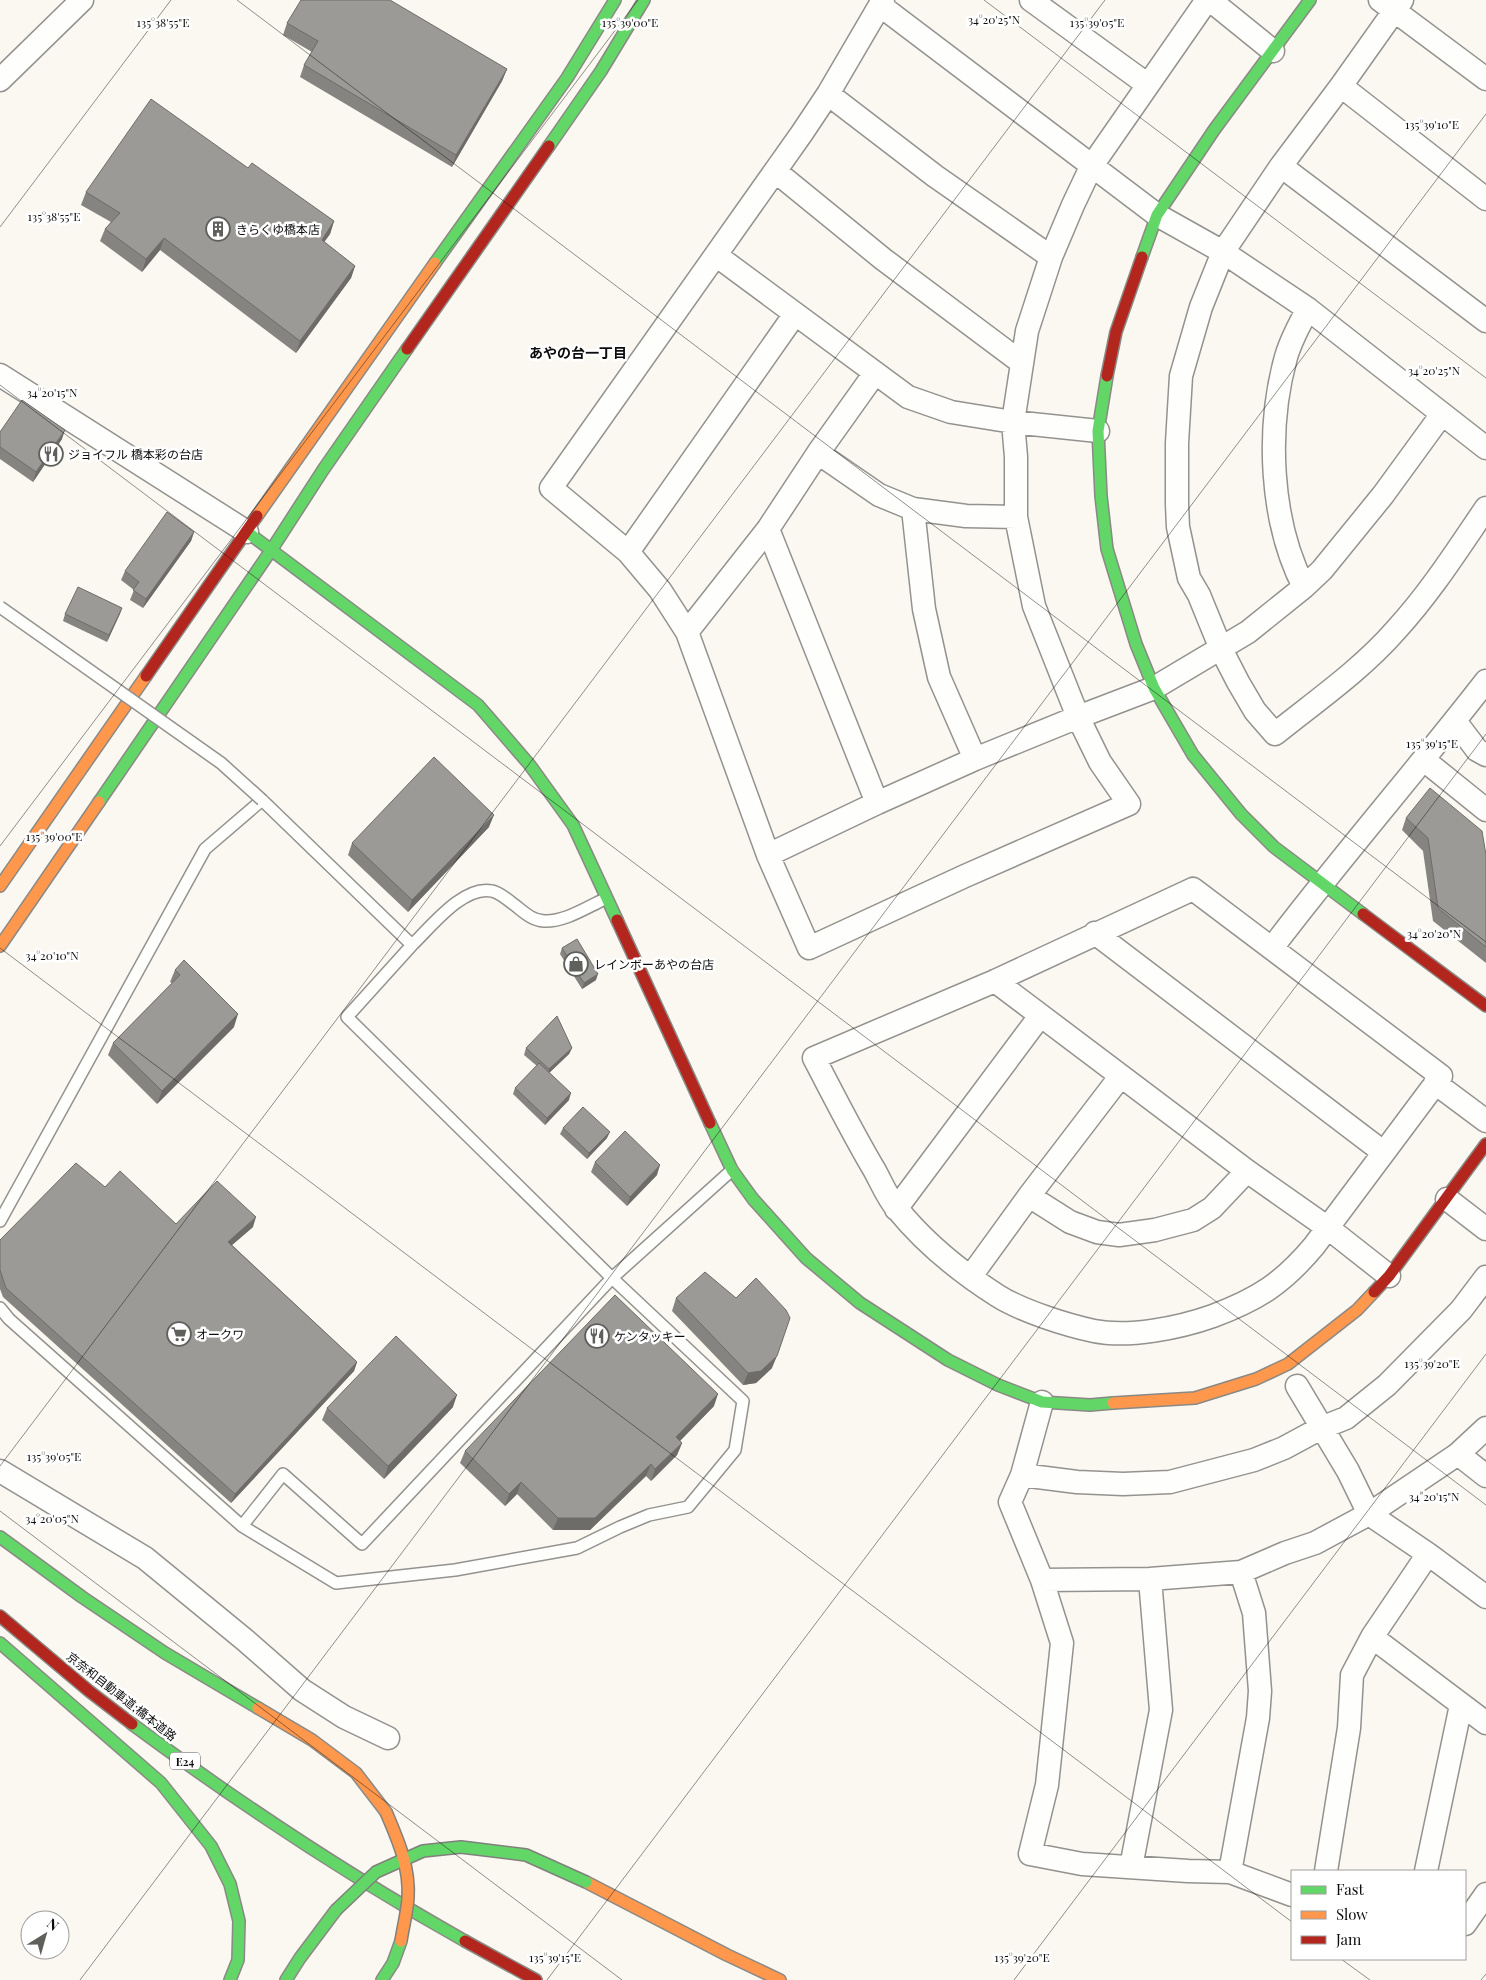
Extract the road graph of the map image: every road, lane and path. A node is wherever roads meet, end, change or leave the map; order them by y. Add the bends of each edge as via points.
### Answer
1 (82, 0) edge
2 (615, 0) edge
3 (644, 0) edge
4 (1031, 0) edge
5 (1310, 0) edge
6 (1202, 2) edge
7 (882, 3) edge
8 (1392, 3) edge
9 (1273, 51) junction
10 (1486, 79) edge
11 (0, 80) edge
12 (1148, 85) junction
13 (1341, 86) junction
14 (828, 94) junction
15 (1281, 166) junction
16 (1091, 167) junction
17 (775, 171) junction
18 (1486, 199) edge
19 (1157, 215) junction
20 (1223, 252) junction
21 (716, 256) junction
22 (1051, 257) junction
23 (1308, 309) junction
24 (795, 314) junction
25 (1486, 320) edge
26 (1022, 363) junction
27 (874, 373) junction
28 (0, 375) edge
29 (1442, 414) junction
30 (1013, 422) junction
31 (1098, 431) junction
32 (1486, 448) edge
33 (818, 453) junction
34 (1486, 508) edge
35 (913, 509) junction
36 (1016, 517) junction
37 (768, 528) junction
38 (247, 532) junction
39 (272, 549) junction
40 (628, 552) junction
41 (1304, 587) junction
42 (0, 606) edge
43 (687, 632) junction
44 (1221, 649) junction
45 (1486, 681) edge
46 (1154, 688) junction
47 (1078, 717) junction
48 (1455, 721) junction
49 (1486, 755) edge
50 (975, 759) junction
51 (1424, 760) junction
52 (262, 800) junction
53 (877, 803) junction
54 (1486, 810) edge
55 (768, 855) junction
56 (1321, 883) junction
57 (0, 886) edge
58 (605, 899) junction
59 (1095, 933) junction
60 (412, 945) junction
61 (0, 946) edge
62 (1272, 948) junction
63 (995, 981) junction
64 (1486, 1006) edge
65 (1040, 1016) junction
66 (1120, 1076) junction
67 (1435, 1083) junction
68 (1486, 1120) edge
69 (1486, 1144) edge
70 (1383, 1152) junction
71 (732, 1170) junction
72 (1247, 1171) junction
73 (1029, 1196) junction
74 (1447, 1199) junction
75 (896, 1209) junction
76 (0, 1221) edge
77 (1328, 1228) junction
78 (1486, 1229) edge
79 (971, 1276) junction
80 (1389, 1276) junction
81 (1486, 1277) edge
82 (612, 1278) junction
83 (0, 1308) edge
84 (1297, 1386) dead end
85 (1042, 1402) junction
86 (1321, 1428) junction
87 (1486, 1428) edge
88 (1458, 1454) junction
89 (0, 1471) edge
90 (1022, 1475) junction
91 (1486, 1476) edge
92 (1369, 1514) junction
93 (242, 1526) junction
94 (0, 1537) edge
95 (1428, 1554) junction
96 (1241, 1572) junction
97 (1150, 1579) junction
98 (1042, 1580) junction
99 (1486, 1597) edge
100 (0, 1616) edge
101 (1372, 1637) junction
102 (0, 1642) edge
103 (1461, 1705) junction
104 (1486, 1723) edge
105 (388, 1738) dead end
106 (1131, 1866) junction
107 (1326, 1870) edge
108 (1426, 1870) edge
109 (1230, 1872) junction
110 (1486, 1894) edge
111 (1291, 1895) edge
112 (1466, 1923) edge
113 (230, 1980) edge
114 (286, 1980) edge
115 (382, 1980) edge
116 (536, 1980) edge
117 (780, 1980) edge

1 - 11 street
2 - 38 main road via 567,78
3 - 39 main road via 601,71 323,470
4 - 12 street
5 - 9 main road
6 - 9 street
6 - 12 street
7 - 14 street
7 - 16 street
8 - 10 street
8 - 13 street
9 - 19 main road via 1214,130
12 - 16 street
13 - 15 street
13 - 18 street
14 - 17 street
14 - 22 street
15 - 20 street
15 - 25 street
16 - 19 street
16 - 22 street
17 - 21 street
17 - 26 street via 884,259
19 - 20 street
19 - 31 main road via 1116,332
20 - 23 street
20 - 44 street via 1201,307 1181,376 1176,472 1178,527 1189,578
21 - 24 street
21 - 40 street via 551,488
22 - 26 street via 1027,331
23 - 29 street
23 - 41 street via 1286,356 1278,393 1274,445 1280,517 1292,565
24 - 27 street
24 - 40 street
26 - 30 street
27 - 30 street via 908,397 951,412
27 - 33 street
28 - 38 street
29 - 32 street
29 - 41 street via 1378,502
30 - 31 street
30 - 36 street
31 - 46 main road via 1107,549 1126,616
33 - 35 street via 879,495
33 - 37 street
34 - 44 street via 1396,630 1365,661 1275,734 1255,711
35 - 36 street via 966,516
35 - 50 street via 924,609 939,677
36 - 47 street via 1034,606
37 - 43 street
37 - 53 street
38 - 39 main road
38 - 57 main road
39 - 58 main road via 478,705 528,764 573,825
39 - 61 main road
40 - 43 street via 660,590
41 - 44 street
42 - 52 lane, bridge via 220,763
43 - 55 street
44 - 46 street
45 - 48 street
46 - 47 street
46 - 56 main road via 1193,755 1241,814 1274,847
47 - 50 street
47 - 55 street via 1100,762 1129,804 809,948
48 - 49 street via 1477,750
48 - 51 street
50 - 53 street
51 - 54 street
51 - 56 street
52 - 60 lane
52 - 76 lane via 205,849
53 - 55 street
56 - 62 street
56 - 64 main road
58 - 60 lane via 564,918 544,921 526,915 492,891 472,892 455,903
58 - 71 main road
59 - 62 street via 1193,889
59 - 63 street
59 - 70 street
60 - 82 lane via 347,1017
62 - 67 street via 1441,1076
63 - 65 street
63 - 75 street via 814,1058
65 - 66 street
65 - 75 street
66 - 72 street
66 - 73 street
67 - 68 street
67 - 70 street
69 - 74 main road
70 - 77 street
71 - 82 lane
71 - 85 main road via 753,1199 806,1258 860,1303 948,1360
72 - 73 street via 1212,1208 1193,1220 1119,1235 1097,1232 1070,1222
72 - 77 street
73 - 79 street
74 - 78 street
74 - 80 main road
75 - 79 street via 941,1253
77 - 79 street via 1299,1264 1261,1294 1198,1321 1156,1330 1095,1331 999,1297
77 - 80 street
80 - 85 main road via 1357,1310 1288,1364 1256,1379 1195,1398 1090,1405
81 - 86 street via 1461,1310 1387,1386 1346,1418
82 - 93 lane via 362,1544 283,1474
82 - 93 lane via 743,1401 735,1450 688,1507 649,1515 577,1548 455,1570 336,1583
83 - 93 lane via 8,1319
84 - 86 street
85 - 90 street
86 - 90 street via 1254,1460 1170,1482 1077,1482
86 - 92 street via 1348,1471
87 - 88 street
88 - 91 street
88 - 92 street
89 - 105 street via 145,1558 302,1690 344,1717
90 - 98 street via 1010,1502
92 - 95 street
92 - 96 street via 1315,1543
94 - 115 main road, bridge via 165,1653 312,1740 356,1773 386,1812 408,1871 408,1898 401,1941
95 - 99 street
95 - 101 street
96 - 97 street
96 - 109 street via 1254,1614 1260,1692
97 - 98 street
97 - 106 street via 1161,1710
98 - 106 street via 1062,1643 1047,1785 1030,1854 1082,1864
100 - 116 main road, 京奈和自動車道;橋本道路 / E24 via 119,1714 268,1820 380,1892
101 - 103 street
101 - 107 street via 1352,1675 1349,1728
102 - 113 main road via 161,1783 211,1846 230,1884 239,1921 238,1960
103 - 104 street
103 - 108 street
106 - 109 street via 1188,1872
109 - 111 street
110 - 112 street
114 - 117 main road, bridge via 336,1910 376,1872 423,1851 461,1846 526,1855

